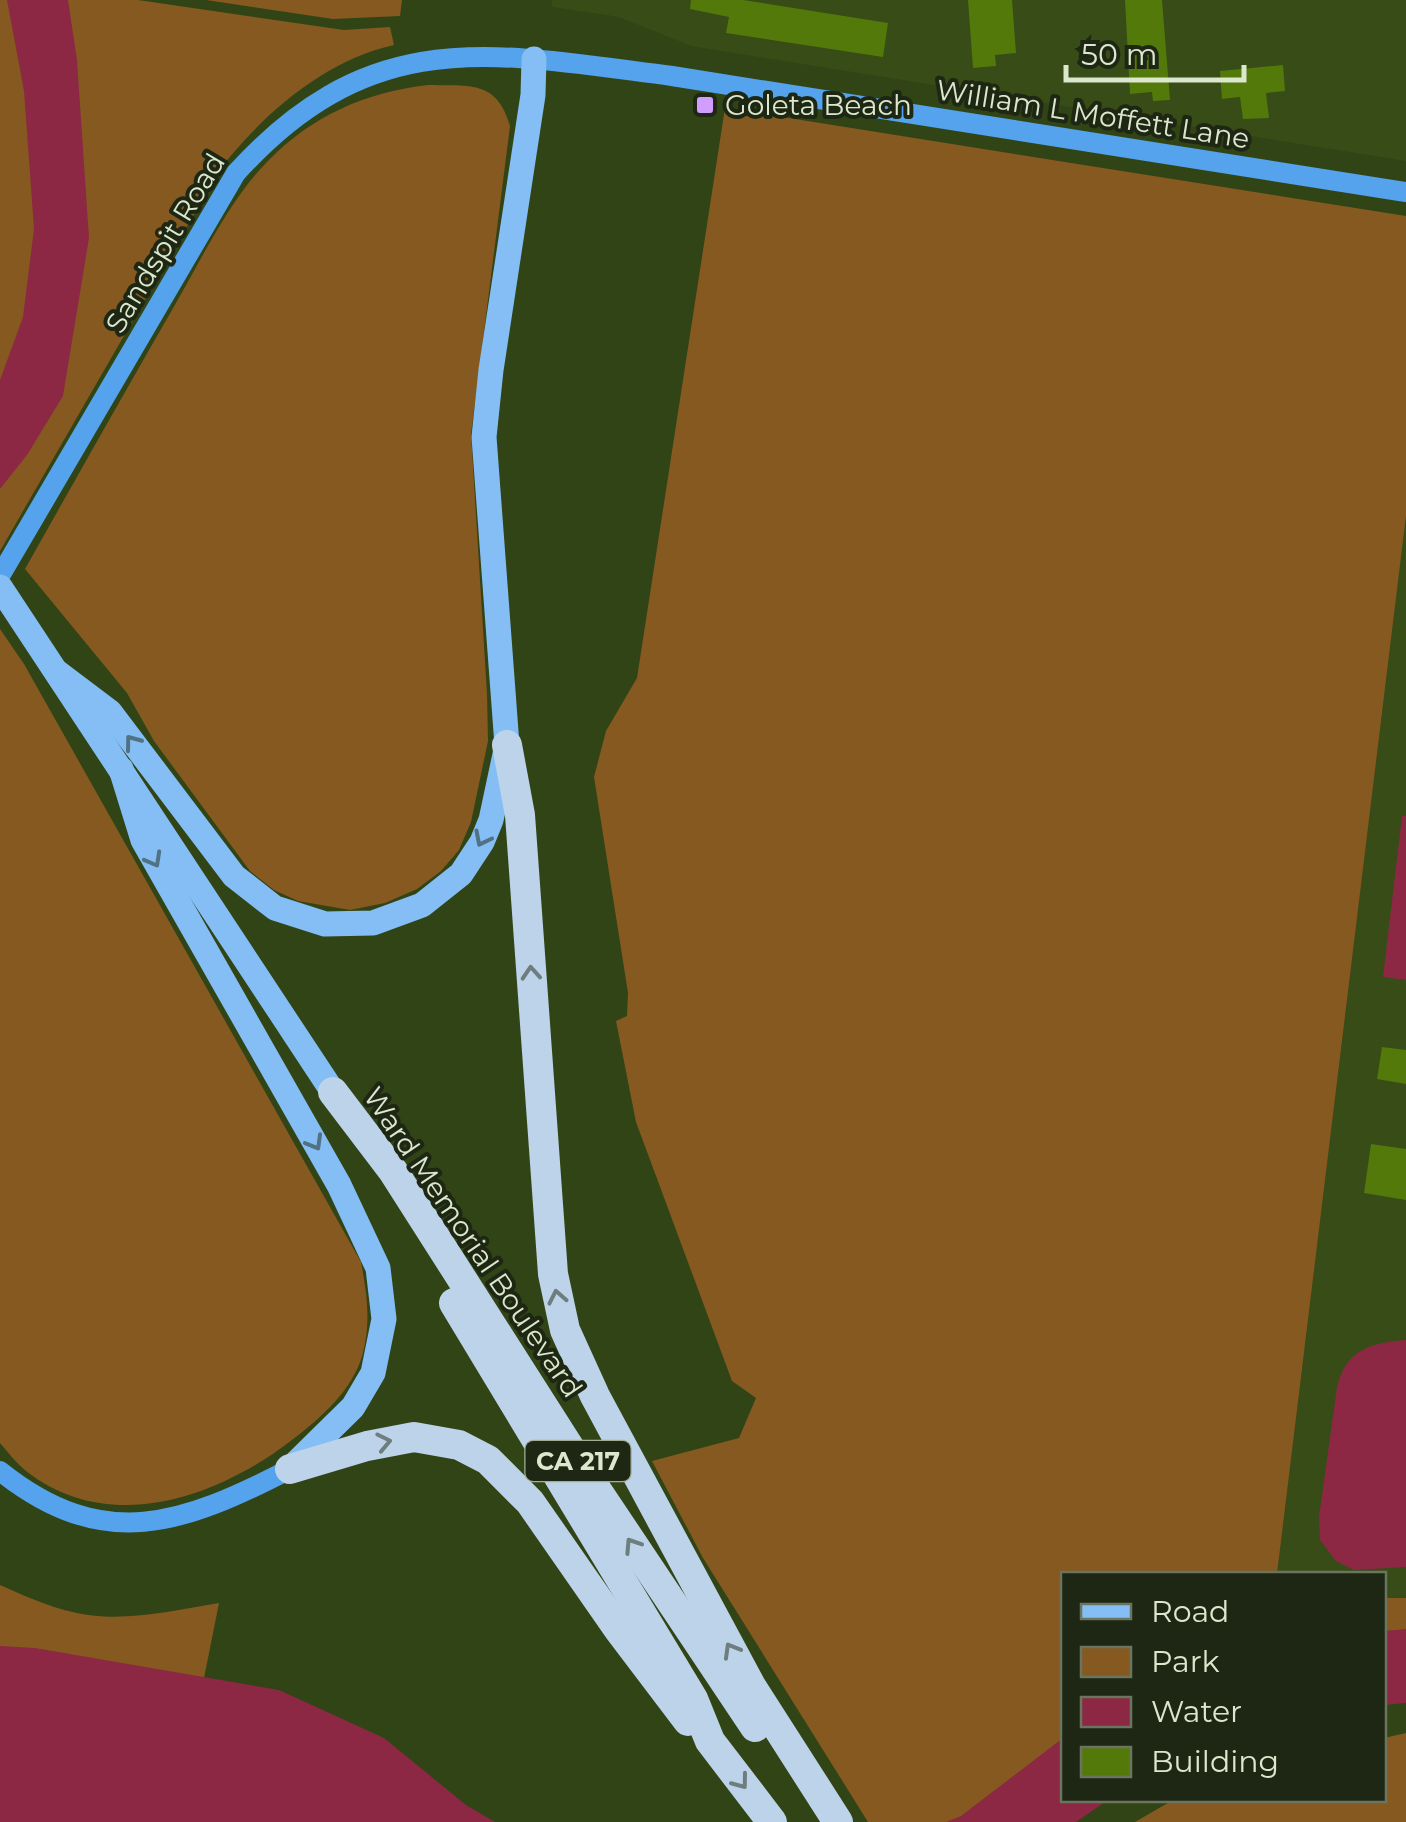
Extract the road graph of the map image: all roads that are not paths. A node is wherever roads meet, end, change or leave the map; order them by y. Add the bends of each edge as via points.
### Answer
1 (534, 59) junction
2 (1406, 192) edge
3 (0, 576) edge
4 (0, 587) edge
5 (57, 672) junction
6 (507, 745) junction
7 (120, 769) junction
8 (333, 1092) junction
9 (290, 1469) junction
10 (0, 1470) edge
11 (710, 1741) junction
12 (772, 1822) edge
13 (835, 1822) edge

1 - 2 street, William L Moffett Lane
1 - 3 street, Sandspit Road via 470,56 383,71 322,98 268,138 236,173
1 - 6 main road via 484,437
4 - 5 main road, Ward Memorial Boulevard / CA 217
6 -> 5 main road via 491,820 460,874 403,914 359,926 326,924 274,908 247,889 110,712
5 - 7 main road, Ward Memorial Boulevard / CA 217
13 -> 6 highway via 704,1602 565,1330 553,1274 520,815
7 - 8 main road, Ward Memorial Boulevard / CA 217
7 -> 9 main road via 143,840 339,1186 378,1268 384,1319 373,1373 354,1408
8 - 11 highway, Ward Memorial Boulevard / CA 217 via 384,1189 694,1700
13 -> 8 highway, Ward Memorial Boulevard / CA 217 via 784,1766 697,1644 393,1170
9 - 10 street via 217,1504 129,1523 55,1506
9 -> 11 highway via 414,1437 459,1444 488,1460 530,1502 678,1712
11 -> 12 highway, Ward Memorial Boulevard / CA 217

